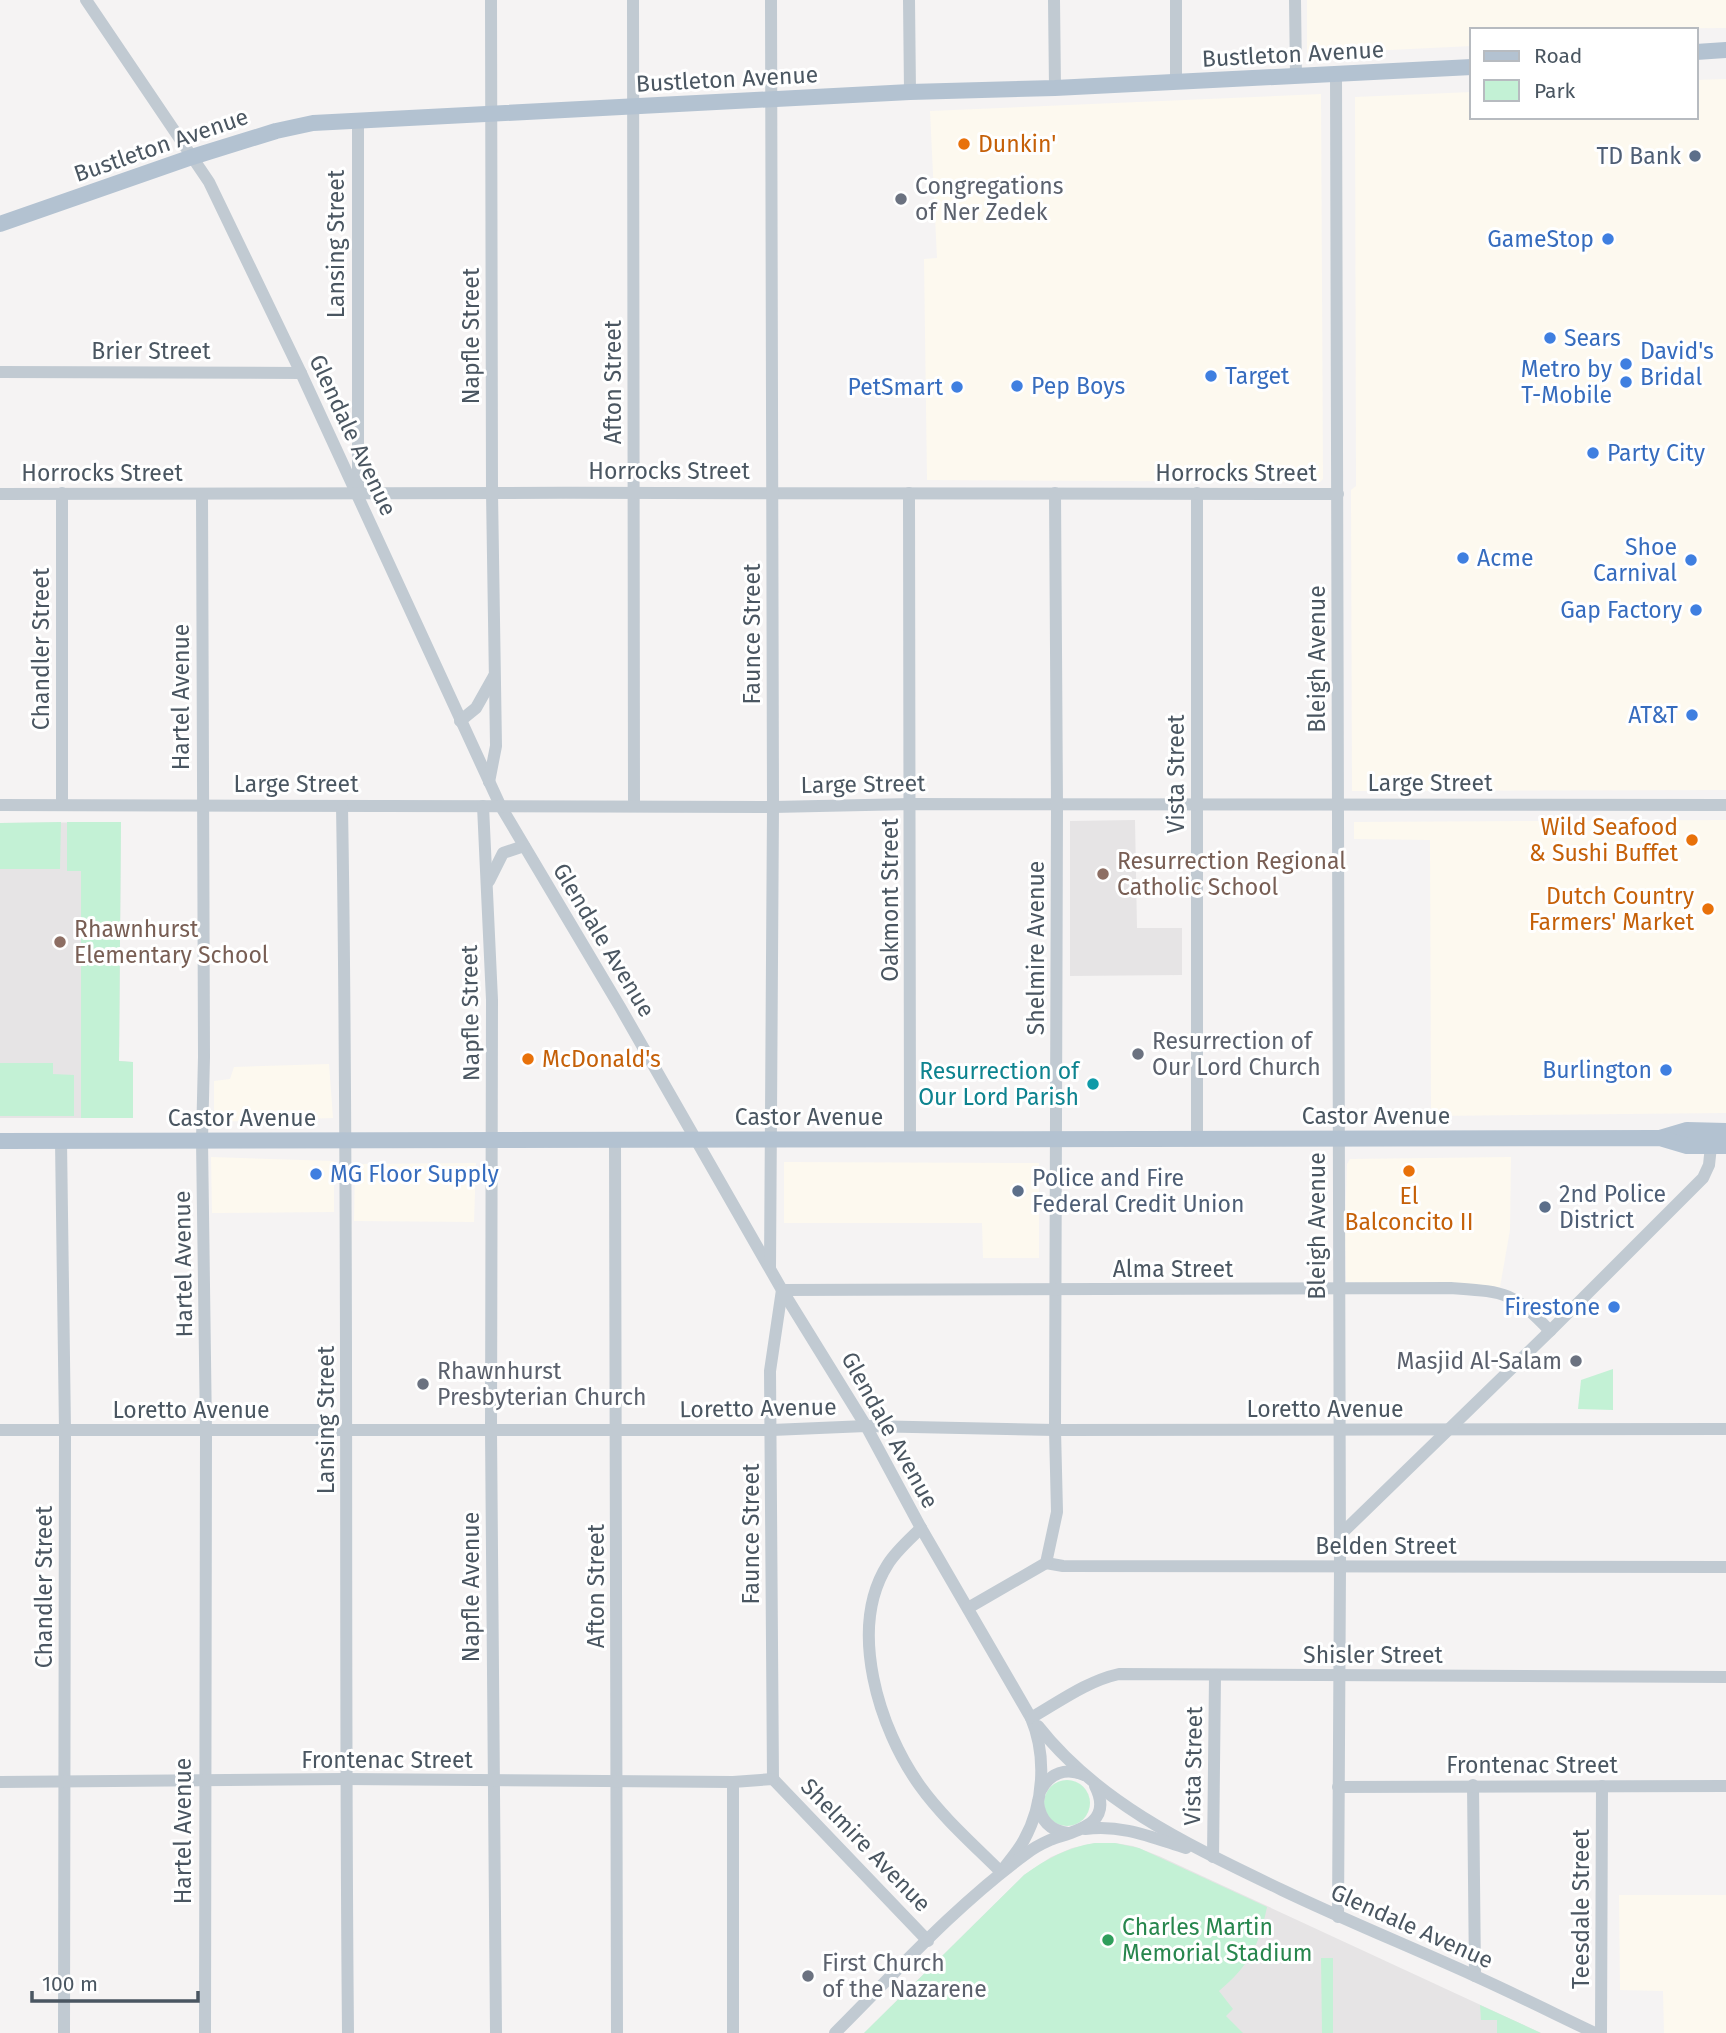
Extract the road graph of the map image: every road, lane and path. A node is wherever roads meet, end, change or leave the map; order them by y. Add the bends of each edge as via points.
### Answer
1 (86, 0) edge
2 (491, 0) edge
3 (633, 0) edge
4 (771, 0) edge
5 (909, 0) edge
6 (1055, 0) edge
7 (1176, 0) edge
8 (1295, 0) edge
9 (1726, 50) edge
10 (1698, 52) edge
11 (1470, 67) edge
12 (1336, 74) junction
13 (1296, 76) junction
14 (1176, 83) junction
15 (1055, 88) junction
16 (909, 92) junction
17 (771, 99) junction
18 (634, 108) junction
19 (492, 113) junction
20 (358, 120) junction
21 (192, 157) junction
22 (0, 225) edge
23 (0, 372) edge
24 (301, 373) junction
25 (772, 491) junction
26 (62, 493) junction
27 (492, 493) junction
28 (909, 493) junction
29 (0, 494) edge
30 (202, 494) junction
31 (358, 494) junction
32 (634, 494) junction
33 (1055, 494) junction
34 (1197, 494) junction
35 (1338, 494) junction
36 (495, 672) junction
37 (460, 721) junction
38 (489, 782) junction
39 (62, 804) junction
40 (911, 804) junction
41 (1196, 804) junction
42 (1338, 804) junction
43 (0, 805) edge
44 (202, 805) junction
45 (1726, 805) edge
46 (342, 806) junction
47 (482, 806) junction
48 (500, 806) junction
49 (634, 806) junction
50 (1057, 806) junction
51 (773, 807) junction
52 (524, 846) junction
53 (488, 885) junction
54 (1726, 1130) edge
55 (1660, 1138) junction
56 (696, 1139) junction
57 (770, 1139) junction
58 (910, 1139) junction
59 (1056, 1139) junction
60 (1197, 1139) junction
61 (1338, 1139) junction
62 (202, 1140) junction
63 (344, 1140) junction
64 (492, 1140) junction
65 (615, 1140) junction
66 (0, 1141) edge
67 (61, 1141) junction
68 (1719, 1146) edge
69 (770, 1267) junction
70 (1338, 1289) junction
71 (782, 1290) junction
72 (1055, 1290) junction
73 (1550, 1331) junction
74 (866, 1426) junction
75 (1726, 1429) edge
76 (0, 1430) edge
77 (347, 1430) junction
78 (772, 1430) junction
79 (1055, 1430) junction
80 (1339, 1430) junction
81 (1447, 1430) junction
82 (65, 1431) junction
83 (491, 1431) junction
84 (617, 1431) junction
85 (206, 1432) junction
86 (920, 1528) junction
87 (1340, 1535) junction
88 (1046, 1563) junction
89 (1340, 1567) junction
90 (1726, 1567) edge
91 (968, 1608) junction
92 (1215, 1676) junction
93 (1338, 1676) junction
94 (1726, 1677) edge
95 (1031, 1717) junction
96 (345, 1779) junction
97 (773, 1779) junction
98 (617, 1780) junction
99 (1090, 1780) junction
100 (494, 1781) junction
101 (0, 1782) edge
102 (64, 1782) junction
103 (204, 1782) junction
104 (733, 1782) junction
105 (1474, 1785) junction
106 (1602, 1786) junction
107 (1726, 1786) edge
108 (1338, 1787) junction
109 (1039, 1797) junction
110 (1081, 1830) junction
111 (1213, 1857) junction
112 (1002, 1872) junction
113 (1338, 1917) junction
114 (928, 1941) junction
115 (1475, 1976) junction
116 (64, 2033) edge
117 (205, 2033) edge
118 (348, 2033) edge
119 (496, 2033) edge
120 (617, 2033) edge
121 (733, 2033) edge
122 (835, 2033) edge
123 (1595, 2033) edge
124 (1601, 2033) edge

1 - 21 street
2 - 19 street, Napfle Street
3 - 18 street, Afton Street
4 - 17 street, Faunce Street
5 - 16 street
6 - 15 street
7 - 14 street
8 - 13 street
9 - 10 main road
11 - 12 main road, Bustleton Avenue
12 - 13 main road, Bustleton Avenue
12 - 35 street, Bleigh Avenue
13 - 14 main road, Bustleton Avenue
14 - 15 main road, Bustleton Avenue
15 - 16 main road, Bustleton Avenue
16 - 17 main road, Bustleton Avenue
17 - 18 main road, Bustleton Avenue
17 - 25 street, Faunce Street
18 - 19 main road, Bustleton Avenue
18 - 32 street, Afton Street
19 - 20 main road, Bustleton Avenue
19 - 27 street, Napfle Street
20 - 21 main road, Bustleton Avenue via 293,126
20 - 31 street, Lansing Street
21 - 22 main road, Bustleton Avenue
21 - 24 street, Glendale Avenue via 209,182
23 - 24 street, Brier Street
24 - 31 street, Glendale Avenue
25 - 28 street, Horrocks Street
25 - 32 street, Horrocks Street
25 - 51 street, Faunce Street
26 - 29 street, Horrocks Street
26 - 30 street, Horrocks Street
26 - 39 street, Chandler Street
27 - 31 street, Horrocks Street
27 - 32 street, Horrocks Street
27 - 36 street, Napfle Street
28 - 33 street, Horrocks Street
28 - 40 street, Oakmont Street
30 - 31 street, Horrocks Street
30 - 44 street, Hartel Avenue
31 - 37 street, Glendale Avenue
32 - 49 street, Afton Street
33 - 34 street, Horrocks Street
33 - 50 street, Shelmire Avenue
34 - 35 street, Horrocks Street
34 - 41 street, Vista Street
35 - 42 street, Bleigh Avenue
36 - 37 street, Napfle Street via 476,708
36 - 38 street, Napfle Street via 496,746
37 - 38 street, Glendale Avenue
38 - 48 street, Glendale Avenue
39 - 43 street, Large Street
39 - 44 street, Large Street
40 - 50 street, Large Street
40 - 51 street, Large Street
40 - 58 street, Oakmont Street
41 - 42 street, Large Street
41 - 50 street, Large Street
41 - 60 street, Vista Street
42 - 45 street, Large Street
42 - 61 street, Bleigh Avenue
44 - 46 street, Large Street
44 - 62 street, Hartel Avenue
46 - 47 street, Large Street
46 - 63 street, Lansing Street
47 - 48 street, Large Street
47 - 53 street, Napfle Street
48 - 49 street, Large Street
48 - 52 street, Glendale Avenue
49 - 51 street, Large Street
50 - 59 street, Shelmire Avenue
51 - 57 street, Faunce Street
52 - 53 street, Napfle Street via 503,853
52 - 56 street, Glendale Avenue
53 - 64 street, Napfle Street
54 - 55 main road, Castor Avenue via 1686,1130
55 - 61 main road, Castor Avenue
55 - 68 main road, Castor Avenue via 1687,1146
56 - 57 main road, Castor Avenue
56 - 65 main road, Castor Avenue
56 - 69 street, Glendale Avenue
57 - 58 main road, Castor Avenue
57 - 69 street, Faunce Street
58 - 59 main road, Castor Avenue
59 - 60 main road, Castor Avenue
59 - 72 street, Shelmire Avenue
60 - 61 main road, Castor Avenue
61 - 70 street, Bleigh Avenue
62 - 63 main road, Castor Avenue
62 - 67 main road, Castor Avenue
62 - 85 street, Hartel Avenue
63 - 64 main road, Castor Avenue
63 - 77 street, Lansing Street
64 - 65 main road, Castor Avenue
64 - 83 street, Napfle Avenue
65 - 84 street, Afton Street
66 - 67 main road, Castor Avenue
67 - 82 street, Chandler Street
68 - 73 street via 1703,1178
69 - 71 street, Glendale Avenue
70 - 72 street, Alma Street
70 - 73 street, Alma Street via 1493,1291 1514,1298
70 - 80 street, Bleigh Avenue
71 - 72 street, Alma Street
71 - 74 street, Glendale Avenue
71 - 78 street, Faunce Street via 770,1371
72 - 79 street, Shelmire Avenue
73 - 81 street
74 - 78 street, Loretto Avenue
74 - 79 street, Loretto Avenue
74 - 86 street, Glendale Avenue
75 - 81 street, Loretto Avenue
76 - 82 street, Loretto Avenue
77 - 83 street, Loretto Avenue
77 - 85 street, Loretto Avenue
77 - 96 street, Lansing Street
78 - 84 street, Loretto Avenue
78 - 97 street, Faunce Street
79 - 80 street, Loretto Avenue
79 - 88 street, Shelmire Avenue via 1057,1513
80 - 81 street, Loretto Avenue
80 - 87 street, Bleigh Avenue
81 - 87 street
82 - 85 street, Loretto Avenue
82 - 102 street, Chandler Street
83 - 84 street, Loretto Avenue
83 - 100 street, Napfle Avenue
84 - 98 street, Afton Street
85 - 103 street, Hartel Avenue
86 - 91 street, Glendale Avenue
86 - 112 street via 889,1563 874,1591 869,1619 873,1674 889,1728 919,1786
87 - 89 street, Bleigh Avenue
88 - 89 street, Belden Street
88 - 91 street
89 - 90 street, Belden Street
89 - 93 street, Bleigh Avenue
91 - 95 street, Glendale Avenue
92 - 93 street, Shisler Street
92 - 95 street, Shisler Street via 1104,1677
92 - 111 street, Vista Street
93 - 94 street, Shisler Street
93 - 108 street, Bleigh Avenue
95 - 99 street, Glendale Avenue
95 - 109 street, Glendale Avenue via 1041,1751
96 - 100 street, Frontenac Street
96 - 103 street, Frontenac Street
96 - 118 street, Lansing Street
97 - 104 street, Frontenac Street
97 - 114 street, Shelmire Avenue
98 - 100 street, Frontenac Street
98 - 104 street, Frontenac Street
98 - 120 street, Afton Street
99 - 109 street via 1072,1771 1059,1773 1045,1783
99 - 110 street via 1098,1793 1099,1809 1092,1823
99 - 111 street, Glendale Avenue via 1133,1812
100 - 119 street, Napfle Avenue
101 - 102 street, Frontenac Street
102 - 103 street, Frontenac Street
102 - 116 street, Chandler Street
103 - 117 street, Hartel Avenue
104 - 121 street
105 - 106 street, Frontenac Street
105 - 108 street, Frontenac Street
105 - 115 street
106 - 107 street, Frontenac Street
106 - 124 street, Teesdale Street
108 - 113 street, Bleigh Avenue
109 - 110 street, Glendale Avenue via 1042,1817 1051,1827 1064,1833
109 - 112 street via 1024,1841
110 - 111 street, Glendale Avenue via 1126,1829
110 - 112 street via 1043,1843
111 - 113 street, Glendale Avenue
112 - 114 street
113 - 115 street, Glendale Avenue
114 - 122 street
115 - 123 street, Glendale Avenue

